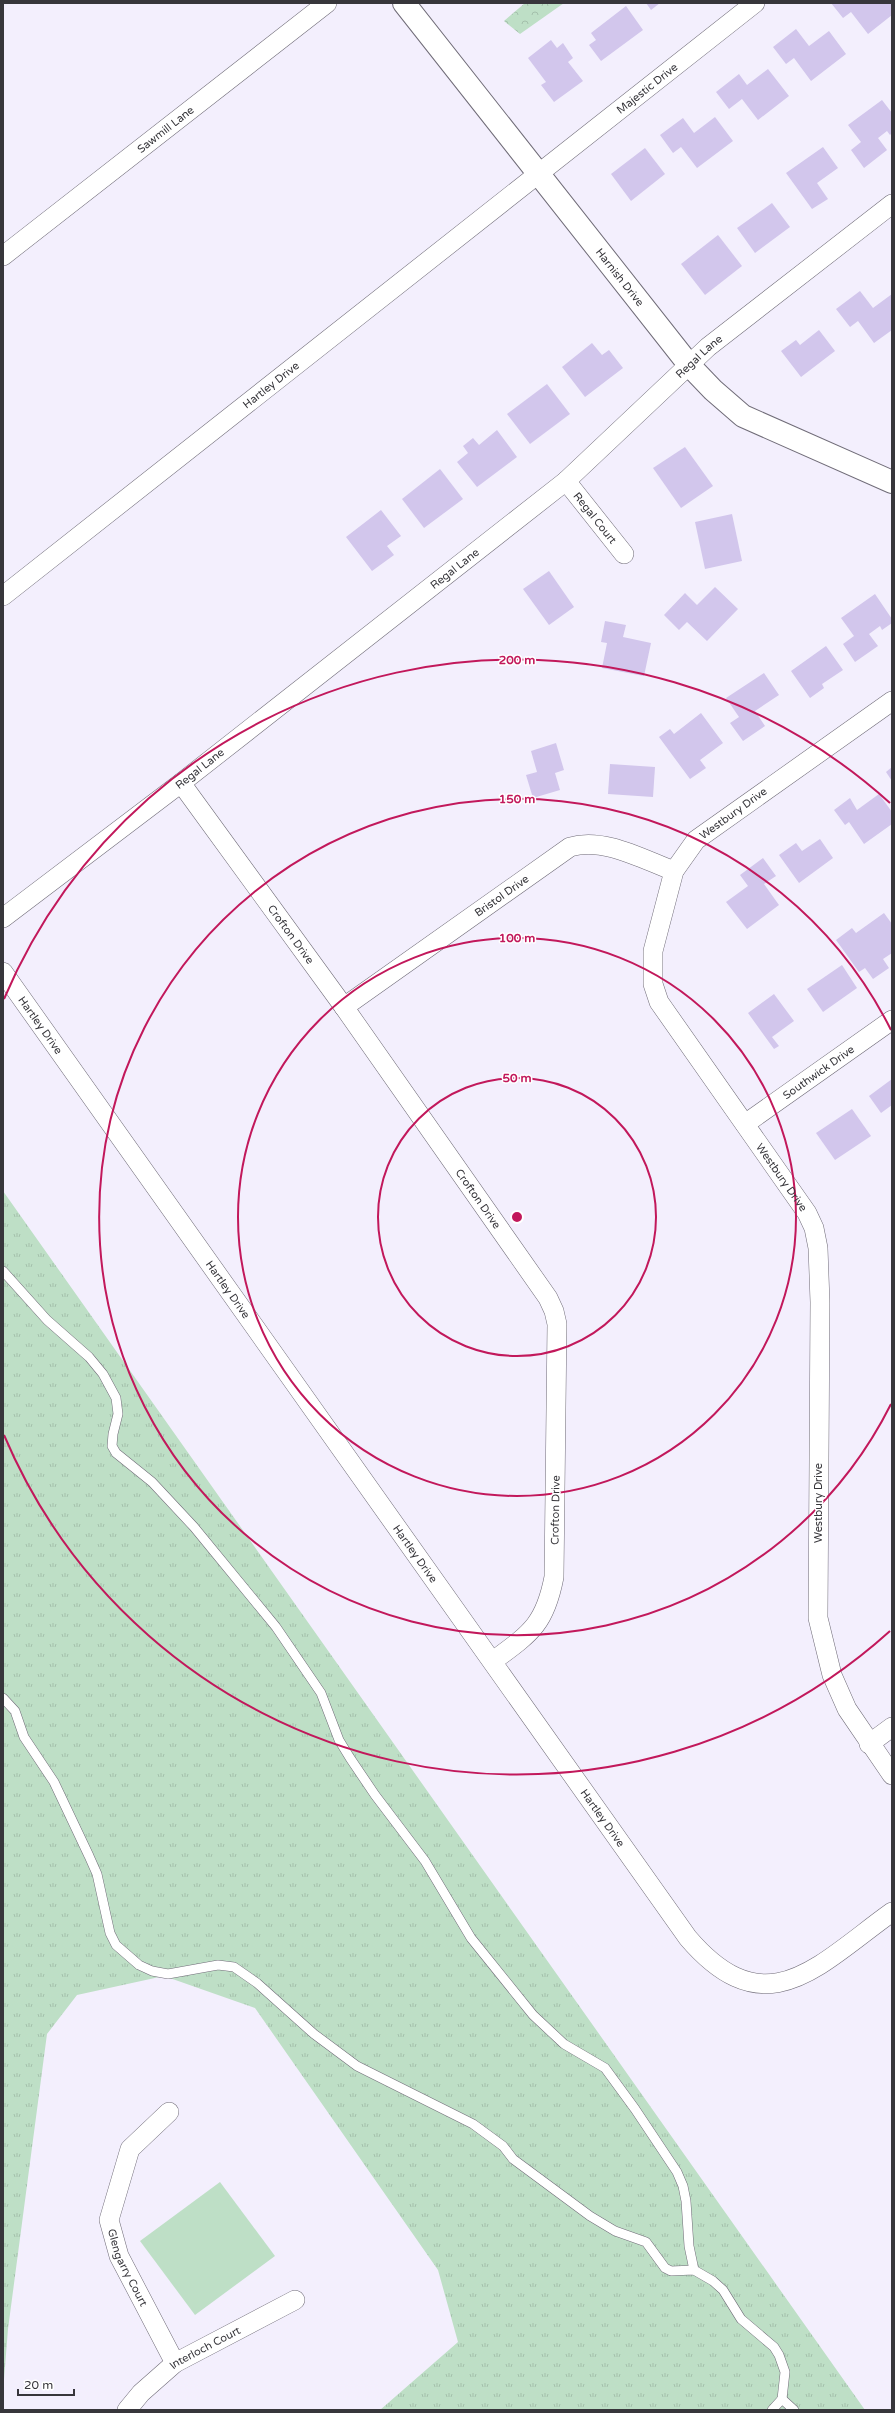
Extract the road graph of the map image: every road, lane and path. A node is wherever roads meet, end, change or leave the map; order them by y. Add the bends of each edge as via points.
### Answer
1 (328, 3) edge
2 (404, 3) edge
3 (755, 3) edge
4 (539, 175) junction
5 (892, 204) edge
6 (3, 256) edge
7 (690, 366) junction
8 (566, 481) junction
9 (892, 482) edge
10 (624, 554) dead end
11 (3, 596) edge
12 (892, 701) edge
13 (181, 783) junction
14 (674, 871) junction
15 (3, 918) edge
16 (3, 972) edge
17 (344, 1007) junction
18 (892, 1020) edge
19 (745, 1124) junction
20 (3, 1271) edge
21 (493, 1661) junction
22 (3, 1698) edge
23 (892, 1728) edge
24 (869, 1744) junction
25 (892, 1775) edge
26 (892, 1912) edge
27 (169, 2112) dead end
28 (694, 2270) junction
29 (295, 2300) dead end
30 (175, 2363) junction
31 (782, 2399) junction
32 (127, 2410) edge
33 (772, 2410) edge
34 (794, 2410) edge

1 - 6 street, Sawmill Lane
2 - 4 street, Harnish Drive
3 - 4 street, Majestic Drive
4 - 7 street, Harnish Drive
4 - 11 street, Hartley Drive
5 - 7 street, Regal Lane via 708,347
7 - 8 street, Regal Lane via 668,383
7 - 9 street, Harnish Drive via 743,416
8 - 10 street, Regal Court
8 - 13 street, Regal Lane
12 - 14 street, Westbury Drive via 710,829 696,840
13 - 15 street, Regal Lane
13 - 17 street, Crofton Drive
14 - 17 street, Bristol Drive via 604,846 591,843 570,847
14 - 19 street, Westbury Drive via 653,951 653,984 659,1002
16 - 21 street, Hartley Drive
17 - 21 street, Crofton Drive via 548,1298 557,1324 554,1577 550,1602 540,1621
18 - 19 street, Southwick Drive
19 - 24 street, Westbury Drive via 814,1228 818,1248 820,1310 818,1618 832,1675 847,1709
20 - 28 lane via 47,1320 89,1357 103,1374 116,1398 118,1414 112,1434 112,1446 116,1453 152,1482 194,1527 276,1627 321,1694 339,1740 350,1758 425,1861 471,1938 533,2015 564,2044 605,2068 635,2109 677,2172 683,2186
21 - 26 street, Hartley Drive via 688,1938 704,1957 722,1971 740,1980 759,1985 791,1980 809,1971
22 - 28 lane via 15,1711 24,1737 54,1782 90,1856 97,1874 110,1933 116,1944 139,1965 168,1974 218,1965 234,1967 257,1983 314,2034 357,2066 473,2124 498,2142 513,2159 590,2216 615,2231 646,2242 665,2268 671,2271
23 - 24 street
24 - 25 street, Westbury Drive
27 - 30 street, Glengarry Court via 130,2149 109,2220 119,2256
28 - 31 lane via 723,2290 741,2320 774,2347 785,2372
29 - 30 street, Interloch Court
30 - 32 street, Interloch Court via 141,2393
31 - 33 lane
31 - 34 lane

